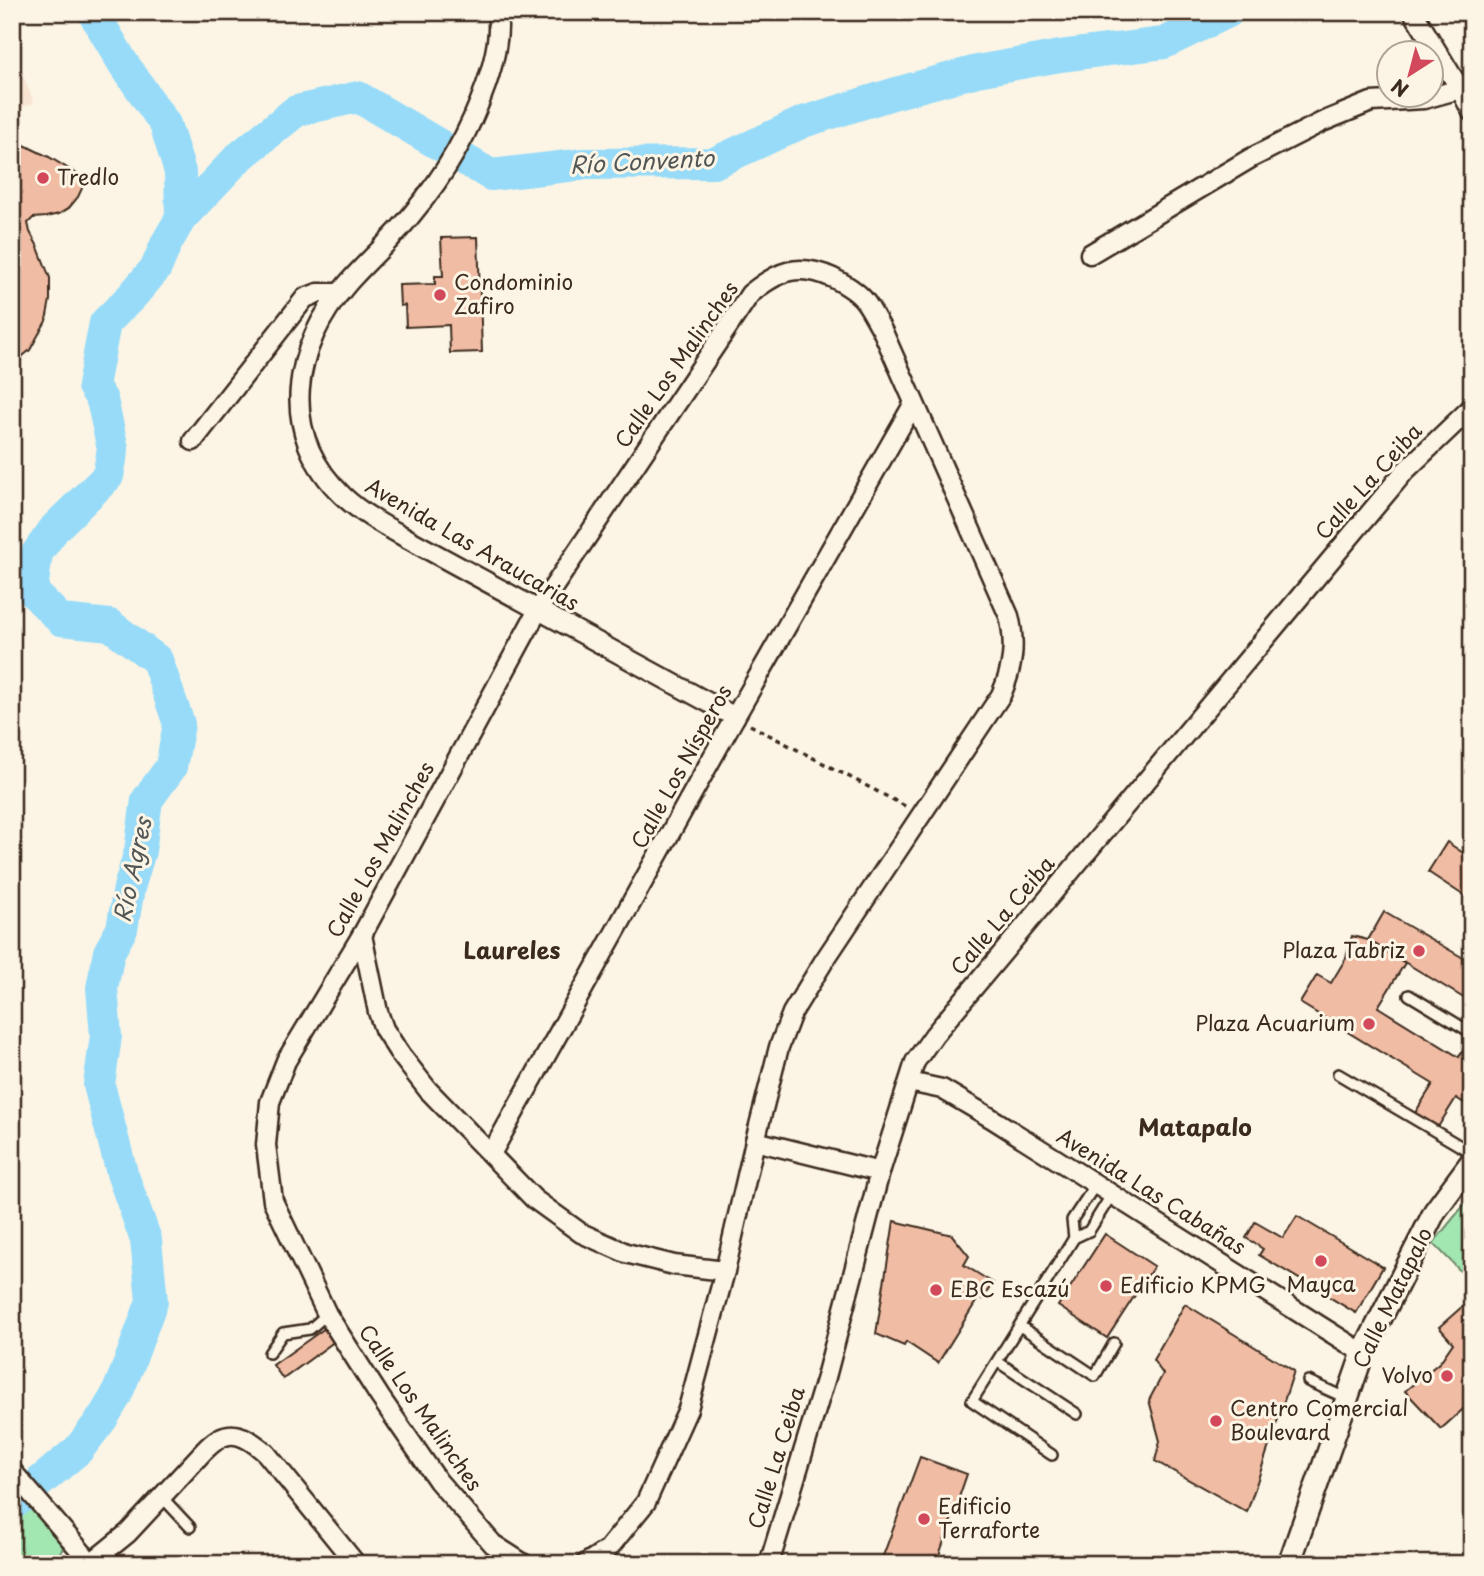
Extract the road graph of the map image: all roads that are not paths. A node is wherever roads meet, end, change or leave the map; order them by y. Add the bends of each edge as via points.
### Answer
1 (497, 12) edge
2 (1413, 12) edge
3 (1466, 85) edge
4 (1472, 112) edge
5 (1090, 254) dead end
6 (340, 293) junction
7 (914, 403) junction
8 (1472, 407) edge
9 (193, 441) dead end
10 (538, 610) junction
11 (736, 717) junction
12 (362, 935) junction
13 (1409, 995) dead end
14 (1472, 1033) edge
15 (1338, 1074) dead end
16 (909, 1082) junction
17 (755, 1141) junction
18 (1472, 1153) edge
19 (491, 1154) junction
20 (1472, 1161) edge
21 (880, 1172) junction
22 (1096, 1184) junction
23 (1112, 1194) junction
24 (1073, 1238) junction
25 (725, 1271) junction
26 (327, 1314) junction
27 (1020, 1325) junction
28 (1114, 1343) dead end
29 (269, 1353) dead end
30 (1363, 1353) junction
31 (998, 1362) junction
32 (1308, 1381) dead end
33 (1348, 1399) junction
34 (1077, 1414) dead end
35 (1052, 1455) dead end
36 (12, 1471) edge
37 (161, 1496) junction
38 (190, 1527) dead end
39 (91, 1564) edge
40 (356, 1564) edge
41 (524, 1564) edge
42 (585, 1564) edge
43 (769, 1564) edge
44 (1289, 1564) edge

1 - 6 street, Avenida Las Araucarias via 494,58 467,129 412,215
2 - 3 street
3 - 4 street
3 - 5 street via 1424,99 1371,102 1322,122 1251,158
6 - 9 street via 305,298
6 - 10 street, Avenida Las Araucarias via 321,321 301,378 302,428 317,464 338,491 367,514
7 - 10 street, Calle Los Malinches via 866,301 844,283 816,270 793,270 768,279 750,294
7 - 11 street, Calle Los Nísperos
7 - 17 street, Calle Los Malinches via 1006,608 1013,632 1012,665 1001,695 792,1013
8 - 16 street, Calle La Ceiba via 1405,471 1363,520 934,1035 915,1062
10 - 11 street, Avenida Las Araucarias
10 - 12 street, Calle Los Malinches
11 - 19 street, Calle Los Nísperos
12 - 19 street via 384,1029 428,1090
12 - 26 street, Calle Los Malinches via 286,1061 270,1102 266,1145 272,1201
13 - 14 lane
15 - 18 lane
16 - 21 street, Calle La Ceiba
16 - 22 street, Avenida Las Cabañas via 942,1089
17 - 21 street
17 - 25 street, Calle Los Malinches
19 - 25 street via 534,1199 581,1233 626,1253
20 - 30 street, Calle Matapalo via 1435,1211
21 - 43 street, Calle La Ceiba via 826,1377
22 - 23 street, Avenida Las Cabañas
22 - 24 lane via 1072,1220
23 - 24 lane via 1089,1231
23 - 30 street, Avenida Las Cabañas
24 - 27 lane
25 - 42 street, Calle Los Malinches via 688,1409 646,1502 608,1549
26 - 29 lane via 310,1329 283,1333
26 - 41 street, Calle Los Malinches via 438,1481 494,1544
27 - 28 lane via 1095,1376
27 - 31 lane
30 - 33 street, Calle Matapalo
31 - 34 lane
31 - 35 lane via 972,1401
32 - 33 lane
33 - 44 street, Calle Matapalo
36 - 39 street
37 - 38 lane
37 - 39 street via 128,1533
37 - 40 street via 217,1440 229,1435 242,1437 265,1453

